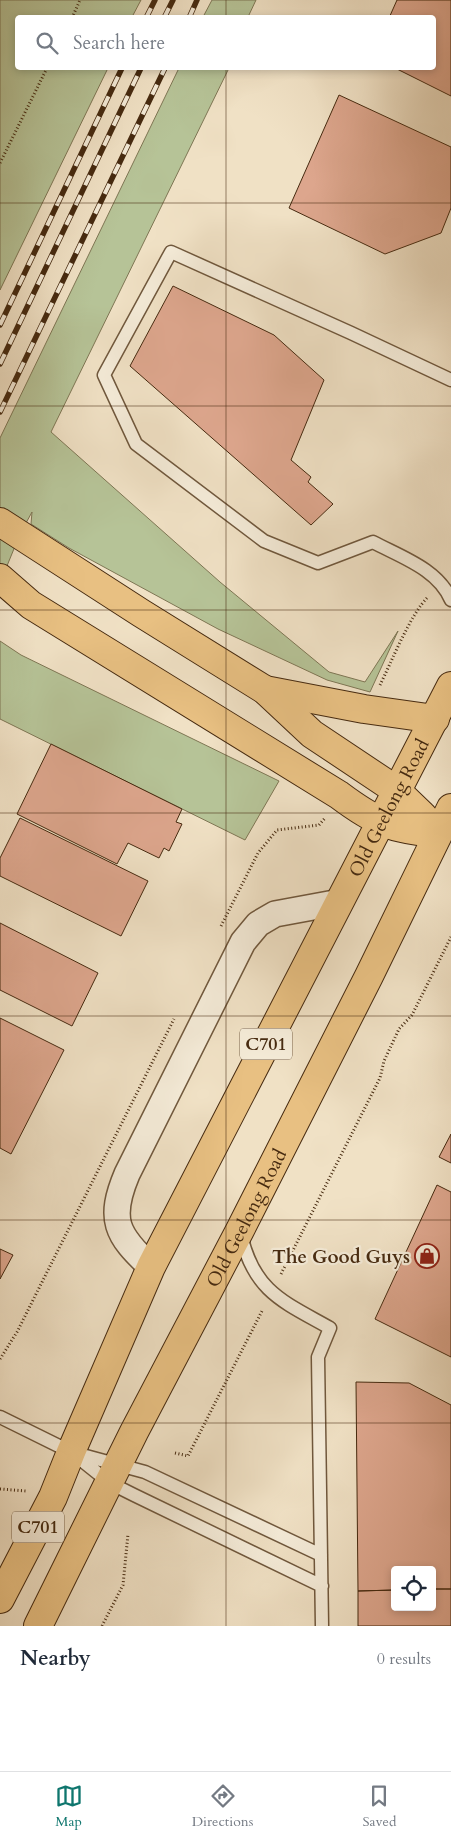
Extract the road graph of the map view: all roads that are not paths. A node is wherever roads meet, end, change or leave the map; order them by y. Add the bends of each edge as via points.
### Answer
1 (451, 380) edge
2 (10, 528) edge
3 (1, 579) edge
4 (451, 600) edge
5 (451, 686) edge
6 (265, 690) junction
7 (435, 718) junction
8 (396, 790) junction
9 (451, 808) edge
10 (381, 822) junction
11 (438, 833) junction
12 (340, 902) junction
13 (240, 1230) junction
14 (151, 1267) junction
15 (0, 1417) edge
16 (71, 1452) junction
17 (115, 1473) junction
18 (321, 1555) junction
19 (322, 1586) junction
20 (0, 1599) edge
21 (38, 1626) edge
22 (322, 1626) edge

1 - 4 lane via 171,252 104,375 136,444 264,541 318,563 373,542 434,576
2 - 6 main road
3 - 10 main road via 31,605
5 - 7 main road, Old Geelong Road / C701
6 - 7 main road
6 - 8 main road via 312,734
7 - 8 main road, Old Geelong Road / C701
8 - 10 main road, Old Geelong Road / C701
8 - 11 main road
9 - 11 main road, Old Geelong Road / C701
10 - 11 main road via 405,830
10 - 12 main road, Old Geelong Road / C701
11 - 13 main road, Old Geelong Road / C701 via 410,895
12 - 14 main road, Old Geelong Road / C701
12 - 14 street via 275,914 258,924 243,942 127,1174 117,1201 117,1218 123,1237
13 - 17 main road, Old Geelong Road / C701
13 - 18 lane via 244,1248 264,1286 330,1328 318,1357
14 - 16 main road, Old Geelong Road / C701
15 - 16 lane
16 - 17 lane
16 - 17 lane
16 - 20 main road, Old Geelong Road / C701 via 53,1497
17 - 18 lane via 145,1472
17 - 19 lane
17 - 21 main road, Old Geelong Road / C701
18 - 19 lane
19 - 22 lane

